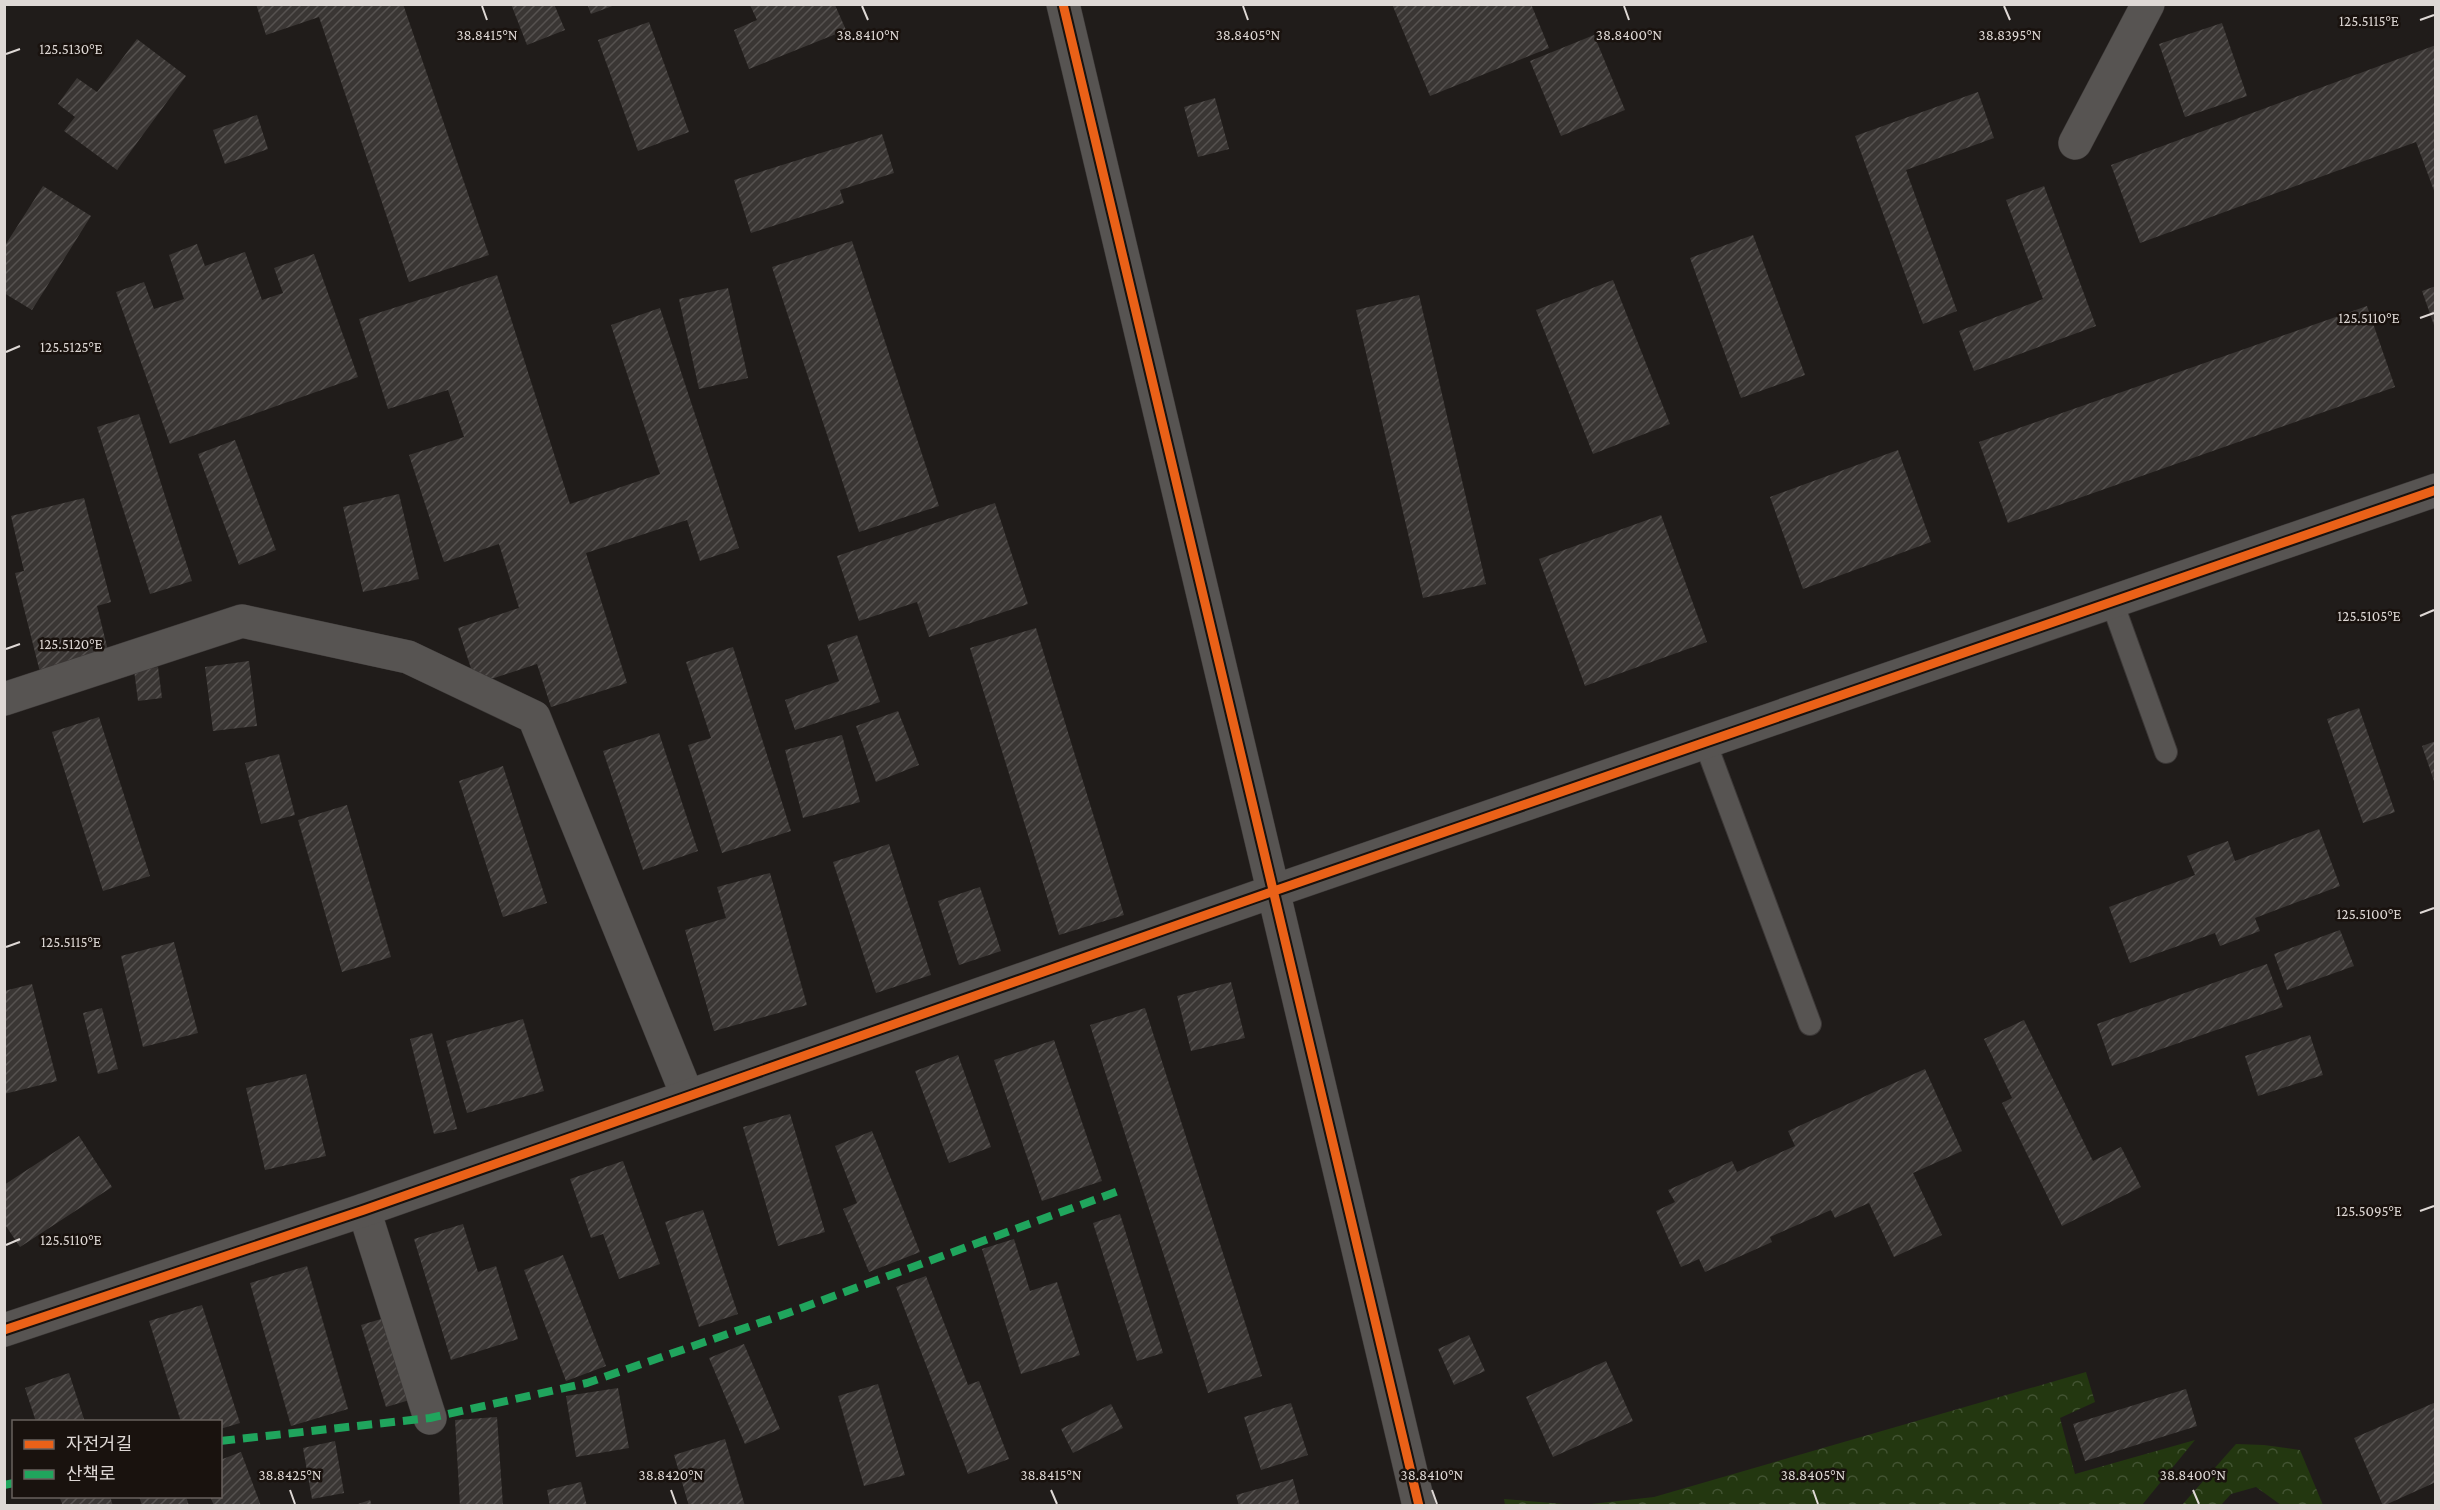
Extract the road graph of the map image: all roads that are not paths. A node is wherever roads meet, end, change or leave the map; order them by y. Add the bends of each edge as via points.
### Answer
1 (1063, 4) edge
2 (2148, 4) edge
3 (2075, 143) dead end
4 (2436, 490) edge
5 (2112, 602) junction
6 (4, 699) edge
7 (1705, 742) junction
8 (2166, 752) dead end
9 (1274, 891) junction
10 (1810, 1024) dead end
11 (687, 1095) junction
12 (364, 1210) junction
13 (4, 1330) edge
14 (430, 1418) dead end
15 (1419, 1506) edge

1 - 9 street
2 - 3 street
4 - 5 street
5 - 7 street
5 - 8 lane
6 - 11 street via 242,621 408,657 534,717
7 - 9 street
7 - 10 lane
9 - 11 street
9 - 15 street
11 - 12 street
12 - 13 street
12 - 14 street

